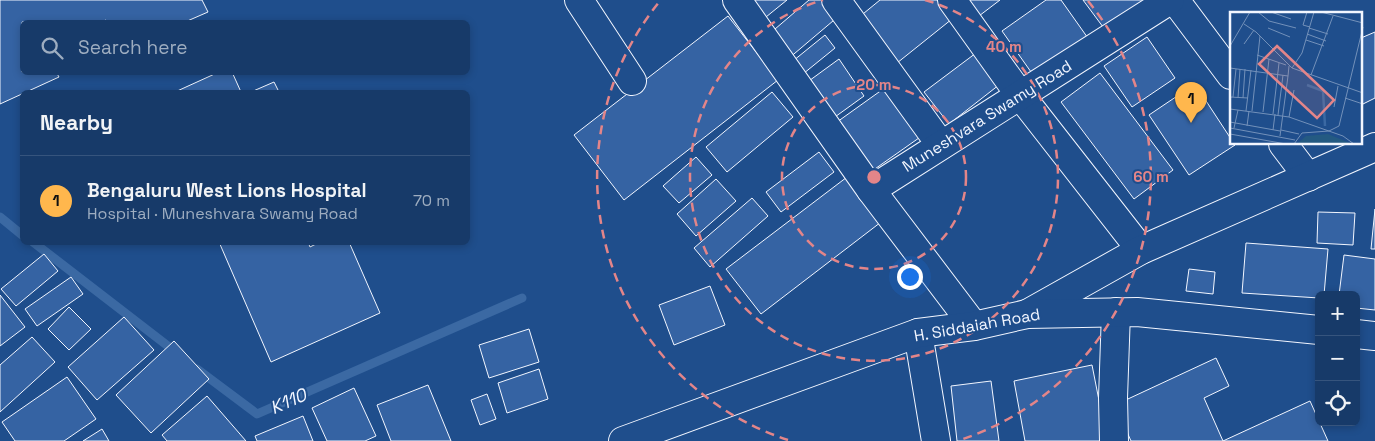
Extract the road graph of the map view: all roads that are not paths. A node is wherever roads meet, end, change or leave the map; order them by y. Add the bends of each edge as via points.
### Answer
1 (579, 0) edge
2 (738, 0) edge
3 (836, 0) edge
4 (952, 0) edge
5 (1170, 0) edge
6 (1175, 0) edge
7 (1230, 74) edge
8 (632, 81) dead end
9 (1020, 95) junction
10 (941, 145) junction
11 (1284, 145) edge
12 (1375, 147) edge
13 (1308, 177) junction
14 (871, 190) junction
15 (1141, 250) junction
16 (1116, 312) junction
17 (1027, 314) junction
18 (974, 326) junction
19 (1315, 330) edge
20 (918, 333) junction
21 (1360, 334) edge
22 (1375, 336) edge
23 (623, 441) edge
24 (936, 441) edge
25 (1114, 441) edge

1 - 8 street
2 - 14 street
3 - 10 street
4 - 9 street
5 - 9 street, Muneshvara Swamy Road
6 - 7 street
9 - 10 street, Muneshvara Swamy Road
9 - 15 street
10 - 14 street, Muneshvara Swamy Road
11 - 13 street
12 - 13 street
13 - 15 street
14 - 18 street
15 - 17 street
16 - 17 street, H. Siddaiah Road
16 - 19 street, H. Siddaiah Road
16 - 25 street
17 - 18 street, H. Siddaiah Road
18 - 20 street, H. Siddaiah Road
20 - 23 street, H. Siddaiah Road
20 - 24 street
21 - 22 street

